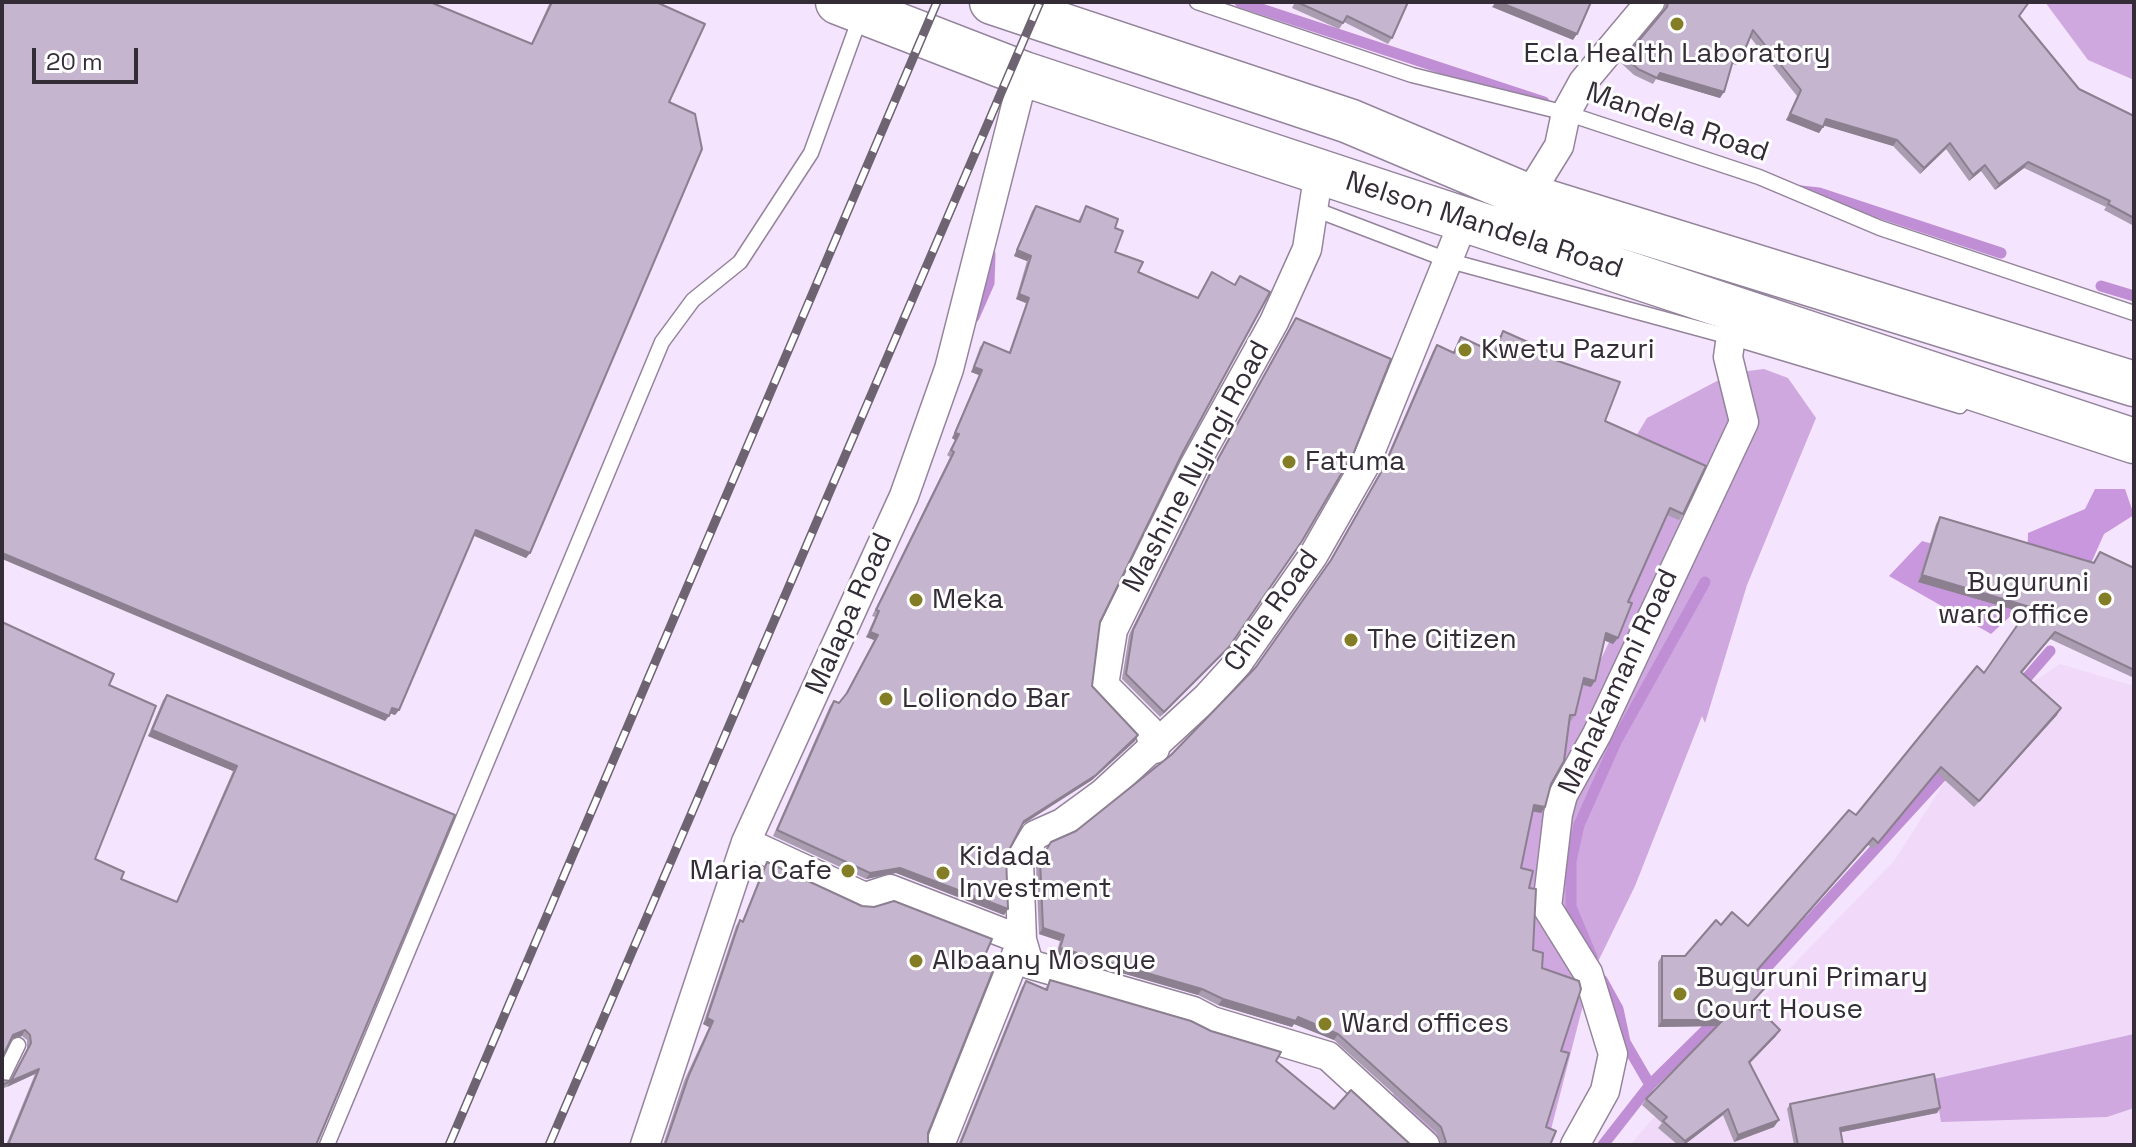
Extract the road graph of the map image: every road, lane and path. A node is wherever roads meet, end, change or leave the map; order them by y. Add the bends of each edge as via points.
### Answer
1 (992, 2) edge
2 (1197, 2) edge
3 (1650, 2) edge
4 (855, 5) edge
5 (1024, 74) junction
6 (1566, 113) junction
7 (1316, 190) junction
8 (1517, 214) junction
9 (1465, 218) junction
10 (1450, 261) junction
11 (2134, 313) edge
12 (1733, 323) junction
13 (2134, 384) edge
14 (1968, 409) dead end
15 (2134, 441) edge
16 (1155, 749) junction
17 (746, 842) junction
18 (1022, 940) junction
19 (18, 1045) edge
20 (2, 1078) edge
21 (327, 1145) edge
22 (645, 1145) edge
23 (940, 1145) edge
24 (1425, 1145) edge
25 (1575, 1145) edge

1 - 8 main road, Nelson Mandela Road via 1349,121
2 - 6 lane, Mandela Road via 1412,75
3 - 6 street via 1583,82
4 - 5 main road, Nelson Mandela Road
4 - 21 lane via 811,153 740,262 693,300 662,342
5 - 7 main road, Nelson Mandela Road
5 - 17 street, Malapa Road via 949,369 909,482
6 - 8 street via 1559,146
6 - 11 lane, Mandela Road via 1759,177 1880,228
7 - 9 main road, Nelson Mandela Road
7 - 10 lane
7 - 16 street, Mashine Nyingi Road via 1307,249 1274,322 1194,466 1113,630 1104,685 1149,730
8 - 9 main road, Nelson Mandela Road
8 - 12 main road, Nelson Mandela Road
8 - 13 main road, Nelson Mandela Road
9 - 10 street, Chile Road
10 - 12 lane
10 - 16 street, Chile Road via 1365,465 1317,550 1238,663
12 - 14 lane
12 - 15 main road, Nelson Mandela Road
12 - 25 street, Mahakamani Road via 1728,357 1744,422 1558,814 1547,907 1588,973 1613,1054 1605,1091
16 - 18 street, Chile Road via 1079,811 1035,835 1019,862
17 - 18 street via 865,897 890,889
17 - 22 street, Malapa Road
18 - 23 street, Chile Road
18 - 24 street via 1029,964 1328,1056
19 - 20 lane

